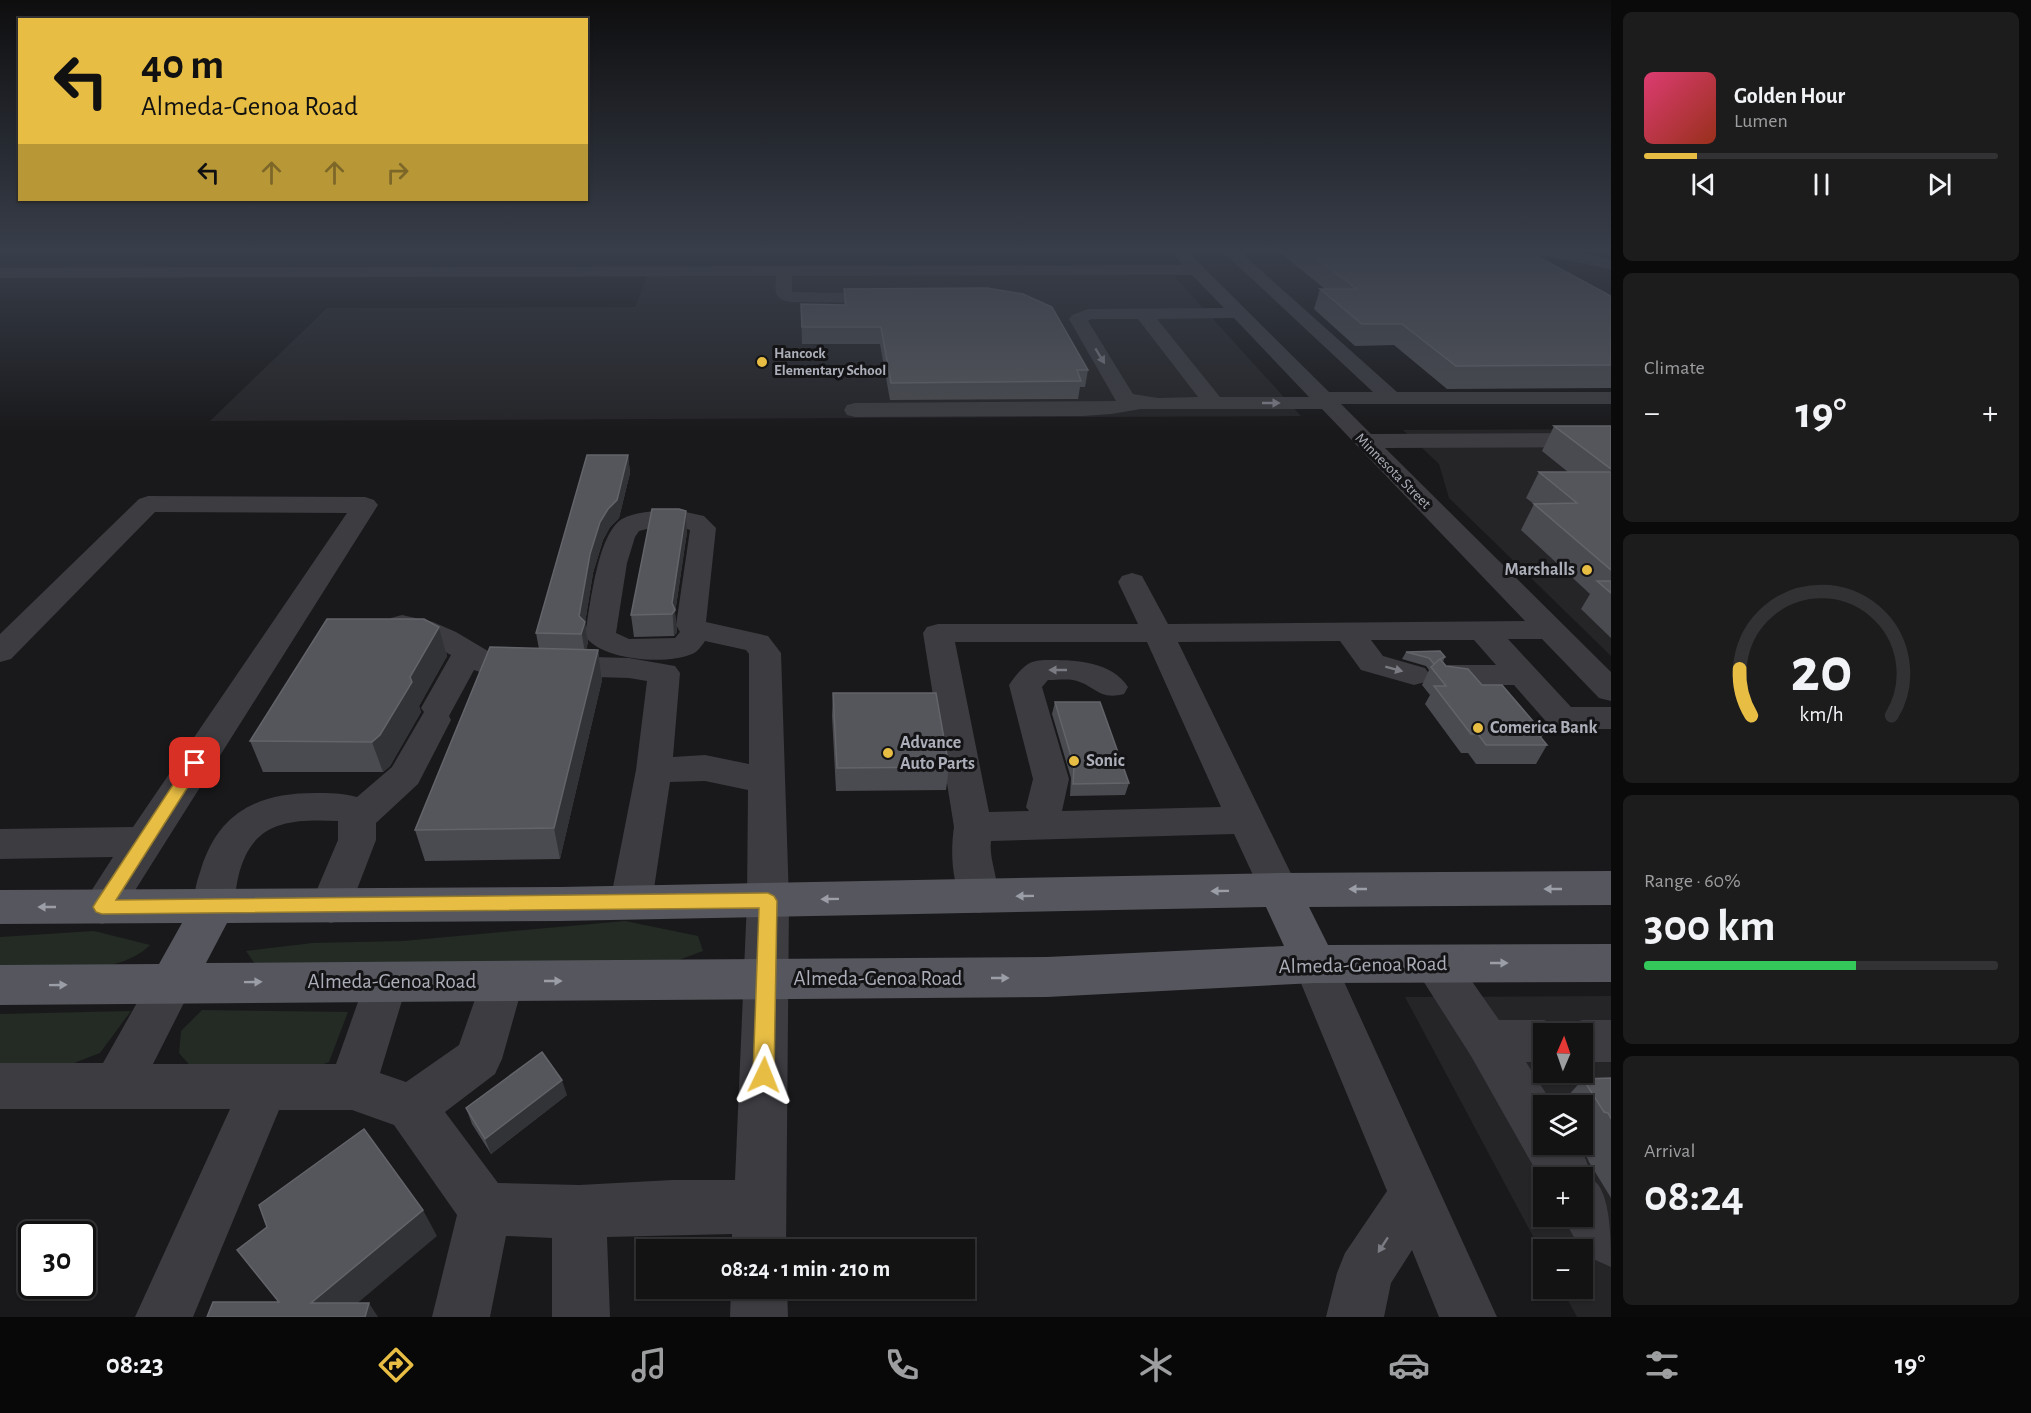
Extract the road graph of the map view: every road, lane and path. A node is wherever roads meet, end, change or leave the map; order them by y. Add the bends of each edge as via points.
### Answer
1 (1236, 310) edge
2 (1296, 310) edge
3 (1143, 313) junction
4 (1238, 313) junction
5 (1392, 398) junction
6 (1611, 398) edge
7 (1323, 400) junction
8 (1141, 404) junction
9 (1214, 404) junction
10 (855, 410) dead end
11 (1611, 440) edge
12 (1363, 441) junction
13 (1132, 582) dead end
14 (370, 623) edge
15 (698, 630) junction
16 (1348, 630) junction
17 (1482, 630) junction
18 (1550, 630) junction
19 (1158, 633) junction
20 (0, 652) edge
21 (468, 652) junction
22 (1414, 675) dead end
23 (1449, 675) edge
24 (1523, 675) junction
25 (1112, 687) dead end
26 (1611, 691) edge
27 (1611, 718) edge
28 (654, 771) junction
29 (766, 781) junction
30 (1044, 807) dead end
31 (357, 818) junction
32 (1244, 820) junction
33 (973, 827) junction
34 (143, 842) junction
35 (0, 844) edge
36 (1611, 888) edge
37 (1279, 890) junction
38 (979, 897) junction
39 (768, 901) junction
40 (631, 903) junction
41 (214, 906) junction
42 (331, 906) junction
43 (0, 907) edge
44 (102, 907) junction
45 (1435, 963) junction
46 (1611, 963) edge
47 (1315, 964) junction
48 (767, 979) junction
49 (386, 981) junction
50 (502, 981) junction
51 (172, 983) junction
52 (0, 985) edge
53 (1487, 1041) junction
54 (1533, 1041) edge
55 (1593, 1041) edge
56 (1611, 1041) edge
57 (0, 1086) edge
58 (116, 1087) junction
59 (352, 1087) junction
60 (264, 1088) junction
61 (411, 1107) junction
62 (1533, 1118) edge
63 (1415, 1196) junction
64 (486, 1209) junction
65 (579, 1212) junction
66 (759, 1228) edge
67 (759, 1299) edge
68 (164, 1317) edge
69 (461, 1317) edge
70 (581, 1317) edge
71 (759, 1317) edge
72 (1355, 1317) edge
73 (1468, 1317) edge

1 - 4 street, Minnesota Street
2 - 5 street
3 - 4 street
3 -> 8 street via 1088,314 1078,319 1125,398
3 - 9 street
4 - 7 street, Minnesota Street
5 - 6 street
5 - 7 street
9 -> 7 street
7 - 12 street, Minnesota Street
8 - 9 street
8 - 10 street via 1083,409
11 - 12 street
12 - 18 street, Minnesota Street
13 - 19 street
14 - 21 street via 413,624
15 - 15 street via 691,625 703,528 698,522 682,519 640,522 626,528 619,543 600,636 608,644 625,649 684,647
15 - 29 street via 757,643 765,652
16 - 17 street
16 - 19 street
16 -> 22 street via 1372,663
17 - 18 street
17 - 24 street
18 - 26 street, Minnesota Street
19 - 32 street
19 - 33 street via 938,633
20 - 34 street via 148,504 365,505
21 - 28 street via 486,664 628,668 664,673
21 - 31 street via 405,775
23 - 24 street
24 - 27 street via 1563,718
25 -> 30 street via 1081,670 1040,670 1025,685 1051,778
28 - 29 street via 705,768
28 - 40 street
29 - 39 street
31 - 41 street via 348,808 303,807 265,814 245,826 225,856 215,885
31 - 42 street via 357,840
32 - 33 street
32 - 37 street
33 - 38 street via 970,850
34 - 35 street
34 - 44 street
36 -> 37 main road
37 -> 38 main road
37 - 47 main road
38 -> 39 main road
39 - 40 main road
39 - 48 street
40 - 42 main road
41 - 42 main road
41 - 44 main road
41 - 51 main road
44 -> 43 main road
45 -> 46 main road, Almeda-Genoa Road
45 - 47 main road, Almeda-Genoa Road
45 - 53 street
48 -> 47 main road, Almeda-Genoa Road via 1047,977
47 - 63 street
50 -> 48 main road, Almeda-Genoa Road
48 - 66 street
49 - 50 main road, Almeda-Genoa Road
51 -> 49 main road, Almeda-Genoa Road
49 - 59 street
50 - 61 street via 478,1059
52 -> 51 main road, Almeda-Genoa Road
51 - 58 street
53 - 54 street
53 - 62 street
55 - 56 street
57 - 58 street
58 - 60 street
59 - 60 street
59 - 61 street
60 - 68 street
61 - 64 street
63 -> 72 street via 1365,1273
63 - 73 street
64 - 65 street
64 - 69 street
65 - 66 street via 672,1207
65 - 70 street
67 - 71 street

